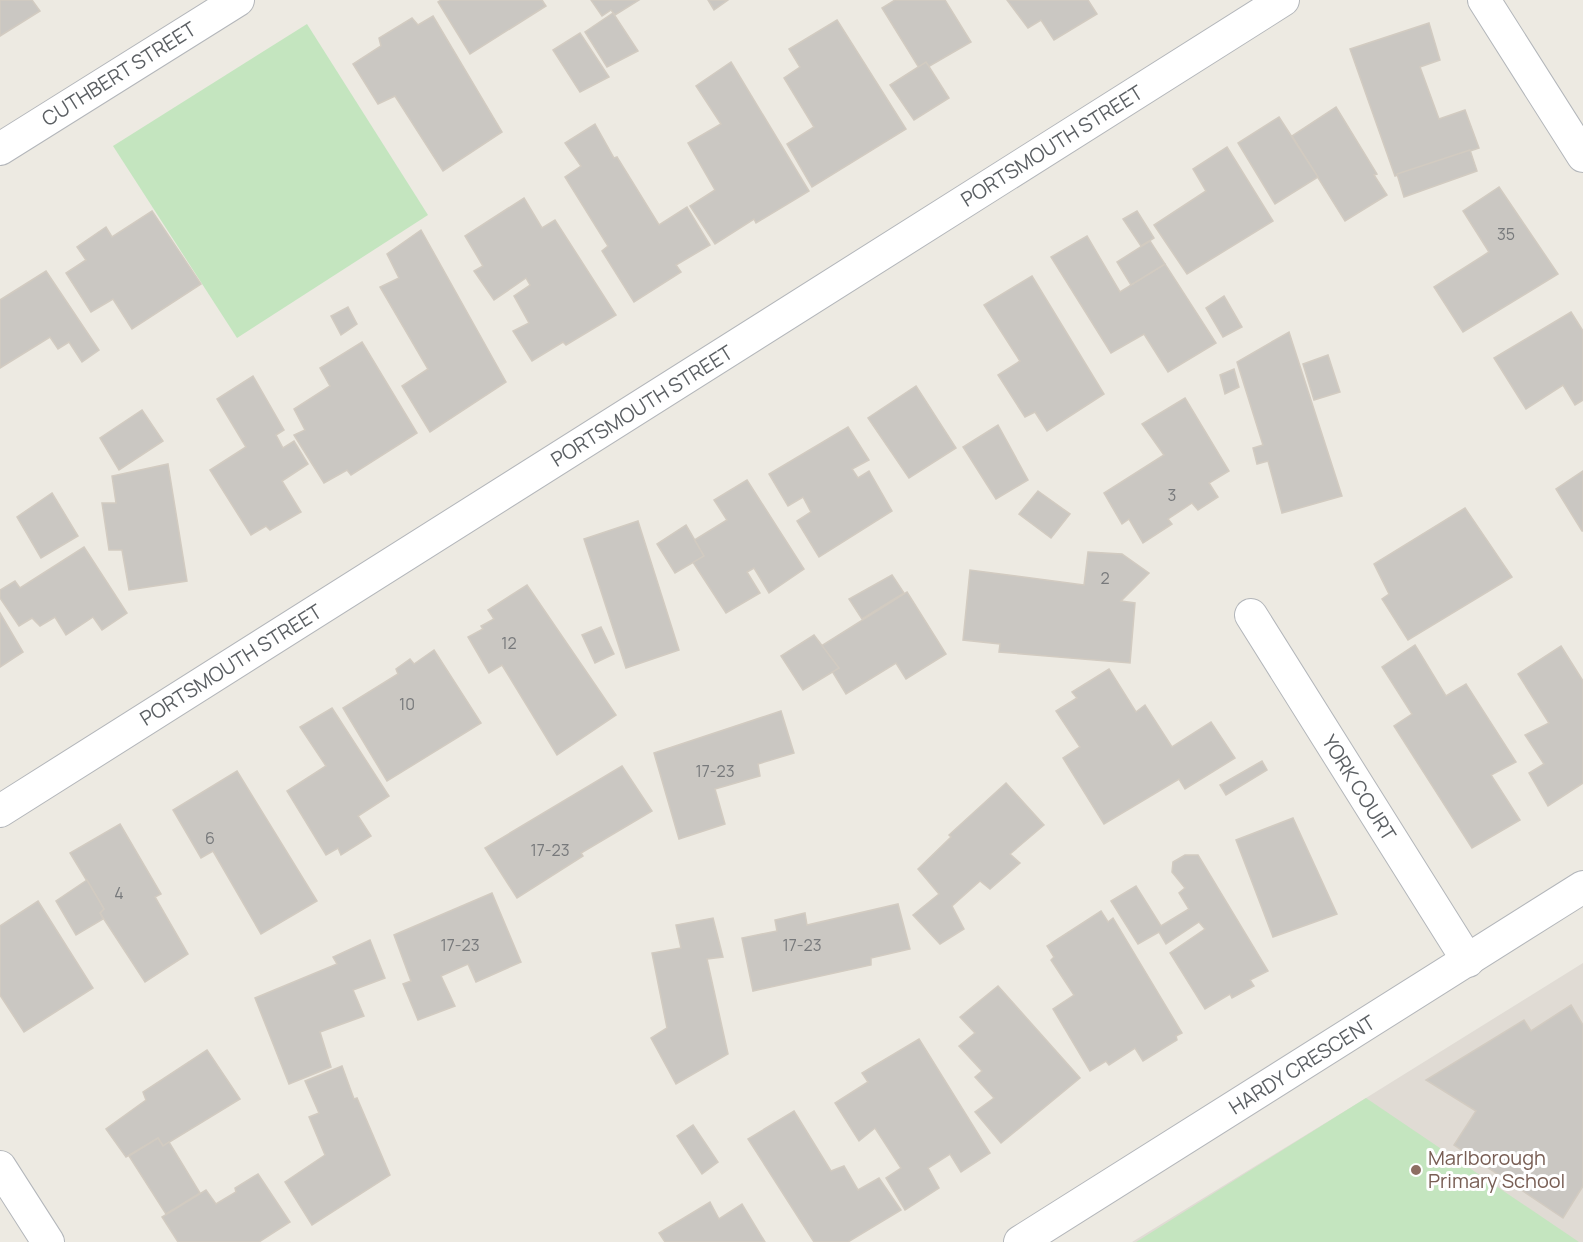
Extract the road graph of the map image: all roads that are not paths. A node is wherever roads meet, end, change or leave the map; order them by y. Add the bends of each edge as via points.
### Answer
1 (238, 0) edge
2 (1283, 0) edge
3 (1484, 0) edge
4 (0, 148) edge
5 (1583, 156) edge
6 (1251, 615) dead end
7 (0, 812) edge
8 (1583, 887) edge
9 (1468, 961) junction
10 (0, 1167) edge
11 (48, 1242) edge
12 (1020, 1242) edge

1 - 4 street, CUTHBERT STREET
2 - 7 street, PORTSMOUTH STREET
3 - 5 street
6 - 9 street, YORK COURT
8 - 9 street, HARDY CRESCENT
9 - 12 street, HARDY CRESCENT
10 - 11 street

